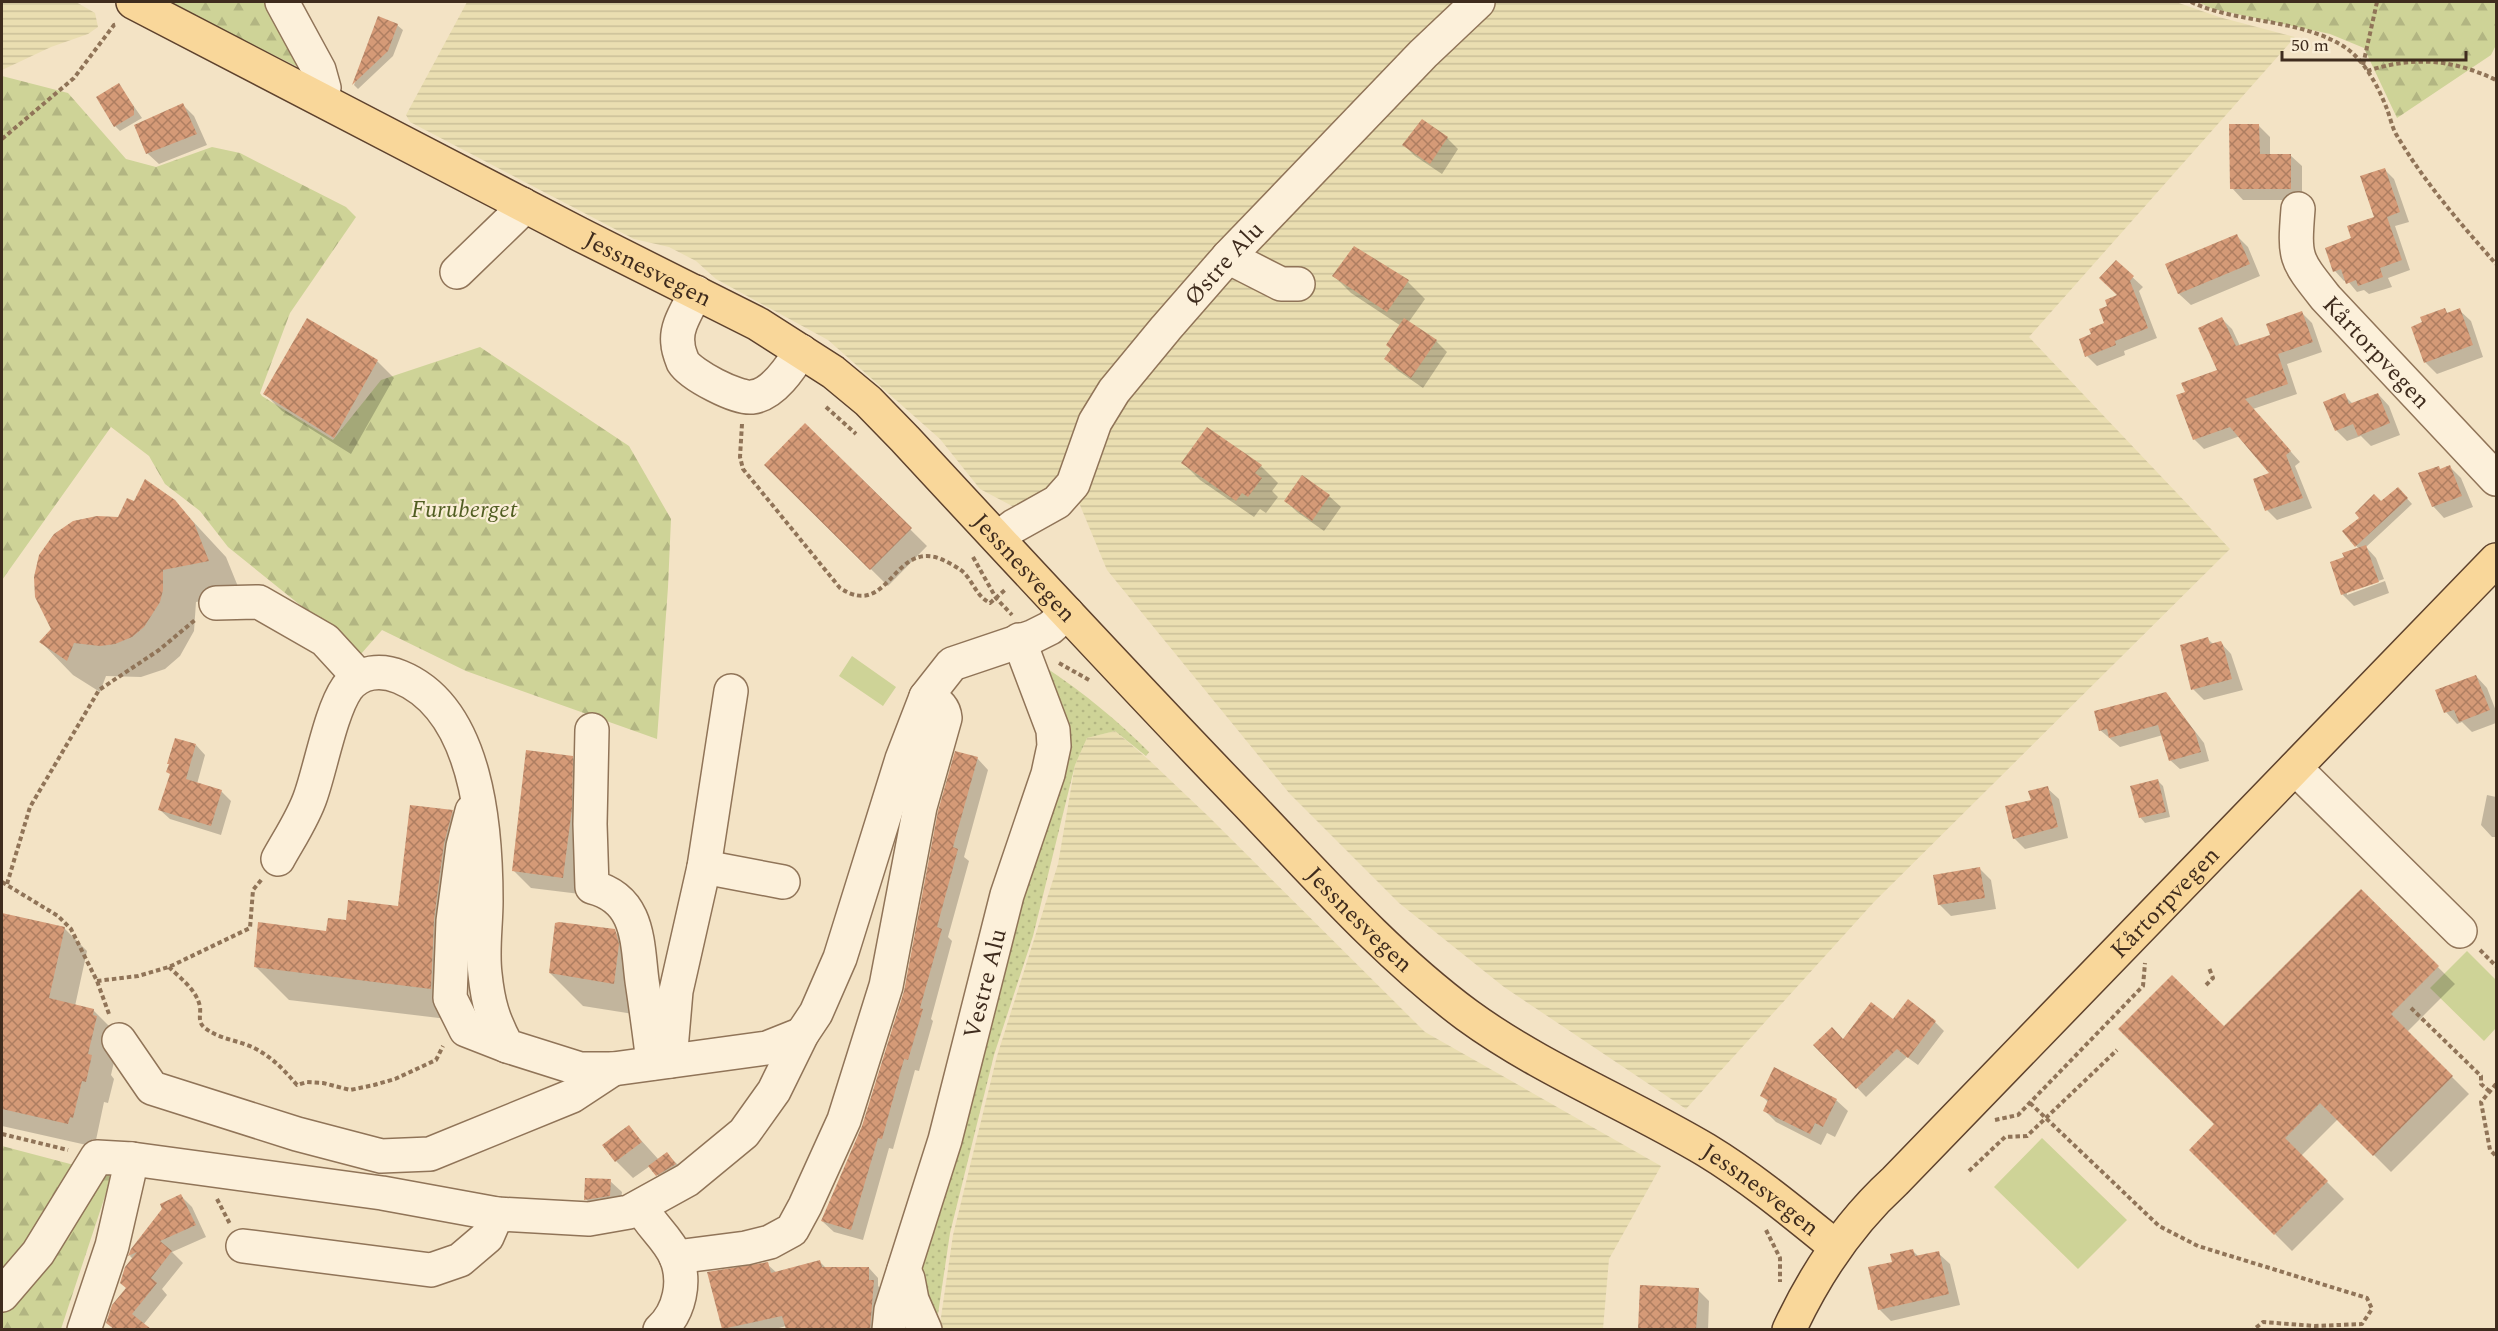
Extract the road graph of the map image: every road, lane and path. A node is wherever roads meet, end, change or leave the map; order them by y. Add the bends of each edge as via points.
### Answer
1 (282, 2) edge
2 (1478, 2) edge
3 (2191, 2) edge
4 (2377, 2) edge
5 (131, 17) edge
6 (2363, 65) junction
7 (2367, 70) junction
8 (2496, 80) edge
9 (319, 99) junction
10 (2, 139) edge
11 (522, 204) junction
12 (2298, 209) dead end
13 (1228, 257) junction
14 (2496, 264) edge
15 (457, 272) dead end
16 (1298, 284) dead end
17 (696, 292) junction
18 (801, 351) junction
19 (745, 396) junction
20 (824, 405) dead end
21 (863, 440) dead end
22 (2496, 479) edge
23 (998, 538) junction
24 (967, 550) dead end
25 (2496, 560) edge
26 (996, 598) junction
27 (216, 603) joint
28 (1067, 613) junction
29 (1018, 630) junction
30 (358, 676) junction
31 (731, 691) dead end
32 (926, 696) junction
33 (592, 730) dead end
34 (2295, 768) junction
35 (477, 792) junction
36 (278, 859) joint
37 (704, 867) junction
38 (783, 882) dead end
39 (4, 883) edge
40 (2460, 932) dead end
41 (169, 967) junction
42 (2209, 968) dead end
43 (97, 981) junction
44 (2206, 985) dead end
45 (2410, 1008) dead end
46 (463, 1023) junction
47 (802, 1034) junction
48 (119, 1040) joint
49 (507, 1046) junction
50 (2116, 1050) dead end
51 (662, 1062) junction
52 (613, 1069) junction
53 (2496, 1084) edge
54 (2490, 1092) junction
55 (2030, 1103) dead end
56 (2046, 1118) junction
57 (2, 1134) edge
58 (2496, 1156) edge
59 (98, 1157) junction
60 (132, 1159) junction
61 (207, 1170) junction
62 (1968, 1171) dead end
63 (641, 1207) junction
64 (497, 1214) junction
65 (243, 1246) joint
66 (1836, 1247) junction
67 (676, 1257) junction
68 (904, 1270) junction
69 (2, 1295) edge
70 (664, 1328) edge
71 (84, 1329) edge
72 (889, 1329) edge
73 (925, 1329) edge
74 (1789, 1329) edge
75 (2253, 1329) edge

1 - 9 street via 319,70 324,88
2 - 13 street, Østre Alu
3 - 6 path via 2211,11 2324,36 2346,48
4 - 6 path
5 - 9 main road, Jessnesvegen
5 - 10 path via 74,78
6 - 7 path
7 - 8 path via 2394,62 2433,60
7 - 14 path via 2395,133 2446,209
9 - 11 main road, Jessnesvegen
11 - 15 street via 518,213
11 - 17 main road, Jessnesvegen
12 - 22 street, Kårtorpvegen via 2295,245 2301,267
13 - 16 street via 1281,284
13 - 23 street, Østre Alu via 1114,391 1095,422 1073,484 1057,502
17 - 18 main road, Jessnesvegen
17 - 19 street via 678,328 683,361 691,370 735,395
18 - 19 street via 790,370 769,389 753,398
18 - 23 main road, Jessnesvegen via 868,401
19 - 26 path via 740,440 743,469 840,588 852,596 867,597 919,557 935,557 965,573 980,597 990,603
20 - 21 path
23 - 28 main road, Jessnesvegen
24 - 26 path
25 - 34 main road, Kårtorpvegen
26 - 29 path
27 - 30 street via 259,602 325,640
27 - 39 path via 159,650 99,690 30,807
28 - 29 street via 1050,628
28 - 66 main road, Jessnesvegen via 1300,859 1420,977 1468,1016 1554,1070 1705,1149
29 - 32 street via 952,664
29 - 68 street, Vestre Alu via 1053,730 1054,746 1007,895 945,1140
30 - 35 street via 392,674 414,683 430,698 445,713 468,757
30 - 36 street via 346,689 310,798
31 - 37 street
32 - 47 street via 902,759 840,958 816,1013
32 - 67 street via 936,701 945,718 920,807 886,986 844,1120 806,1206 792,1230 770,1242
33 - 51 street via 592,888 616,900 636,927
34 - 40 street
34 - 66 main road, Kårtorpvegen via 1867,1207
35 - 46 street via 463,846 450,963 450,998
35 - 49 street via 486,891 484,971 492,1016
36 - 41 path via 254,890 250,928
37 - 38 street
37 - 51 street
39 - 43 path via 64,922
41 - 43 path
41 - 46 path via 192,990 200,1005 202,1026 255,1048 277,1062 297,1085 323,1083 350,1090 395,1079 436,1060 450,1033
42 - 44 path via 2213,978
43 - 48 path
45 - 54 path via 2481,1076 2481,1084
46 - 49 street via 466,1030
47 - 51 street via 766,1048
47 - 63 street via 774,1091 744,1133 687,1180
48 - 52 street via 152,1088 381,1156 430,1154 572,1096
49 - 52 street via 580,1069
50 - 56 path
51 - 52 street
53 - 54 path
54 - 58 path via 2481,1102 2490,1150
55 - 56 path
56 - 62 path via 2027,1136 2005,1137
56 - 75 path via 2159,1226 2198,1246 2367,1298 2372,1309 2362,1324 2263,1322
57 - 59 path
59 - 60 street
59 - 69 street via 38,1253
60 - 61 street
60 - 71 street via 112,1246
61 - 64 street via 382,1193
61 - 65 path via 219,1208
63 - 64 street via 589,1219
63 - 67 street
64 - 65 street via 487,1237 460,1260 431,1270
66 - 74 main road, Kårtorpvegen
67 - 70 street via 681,1292
68 - 72 street, Vestre Alu
68 - 73 street

